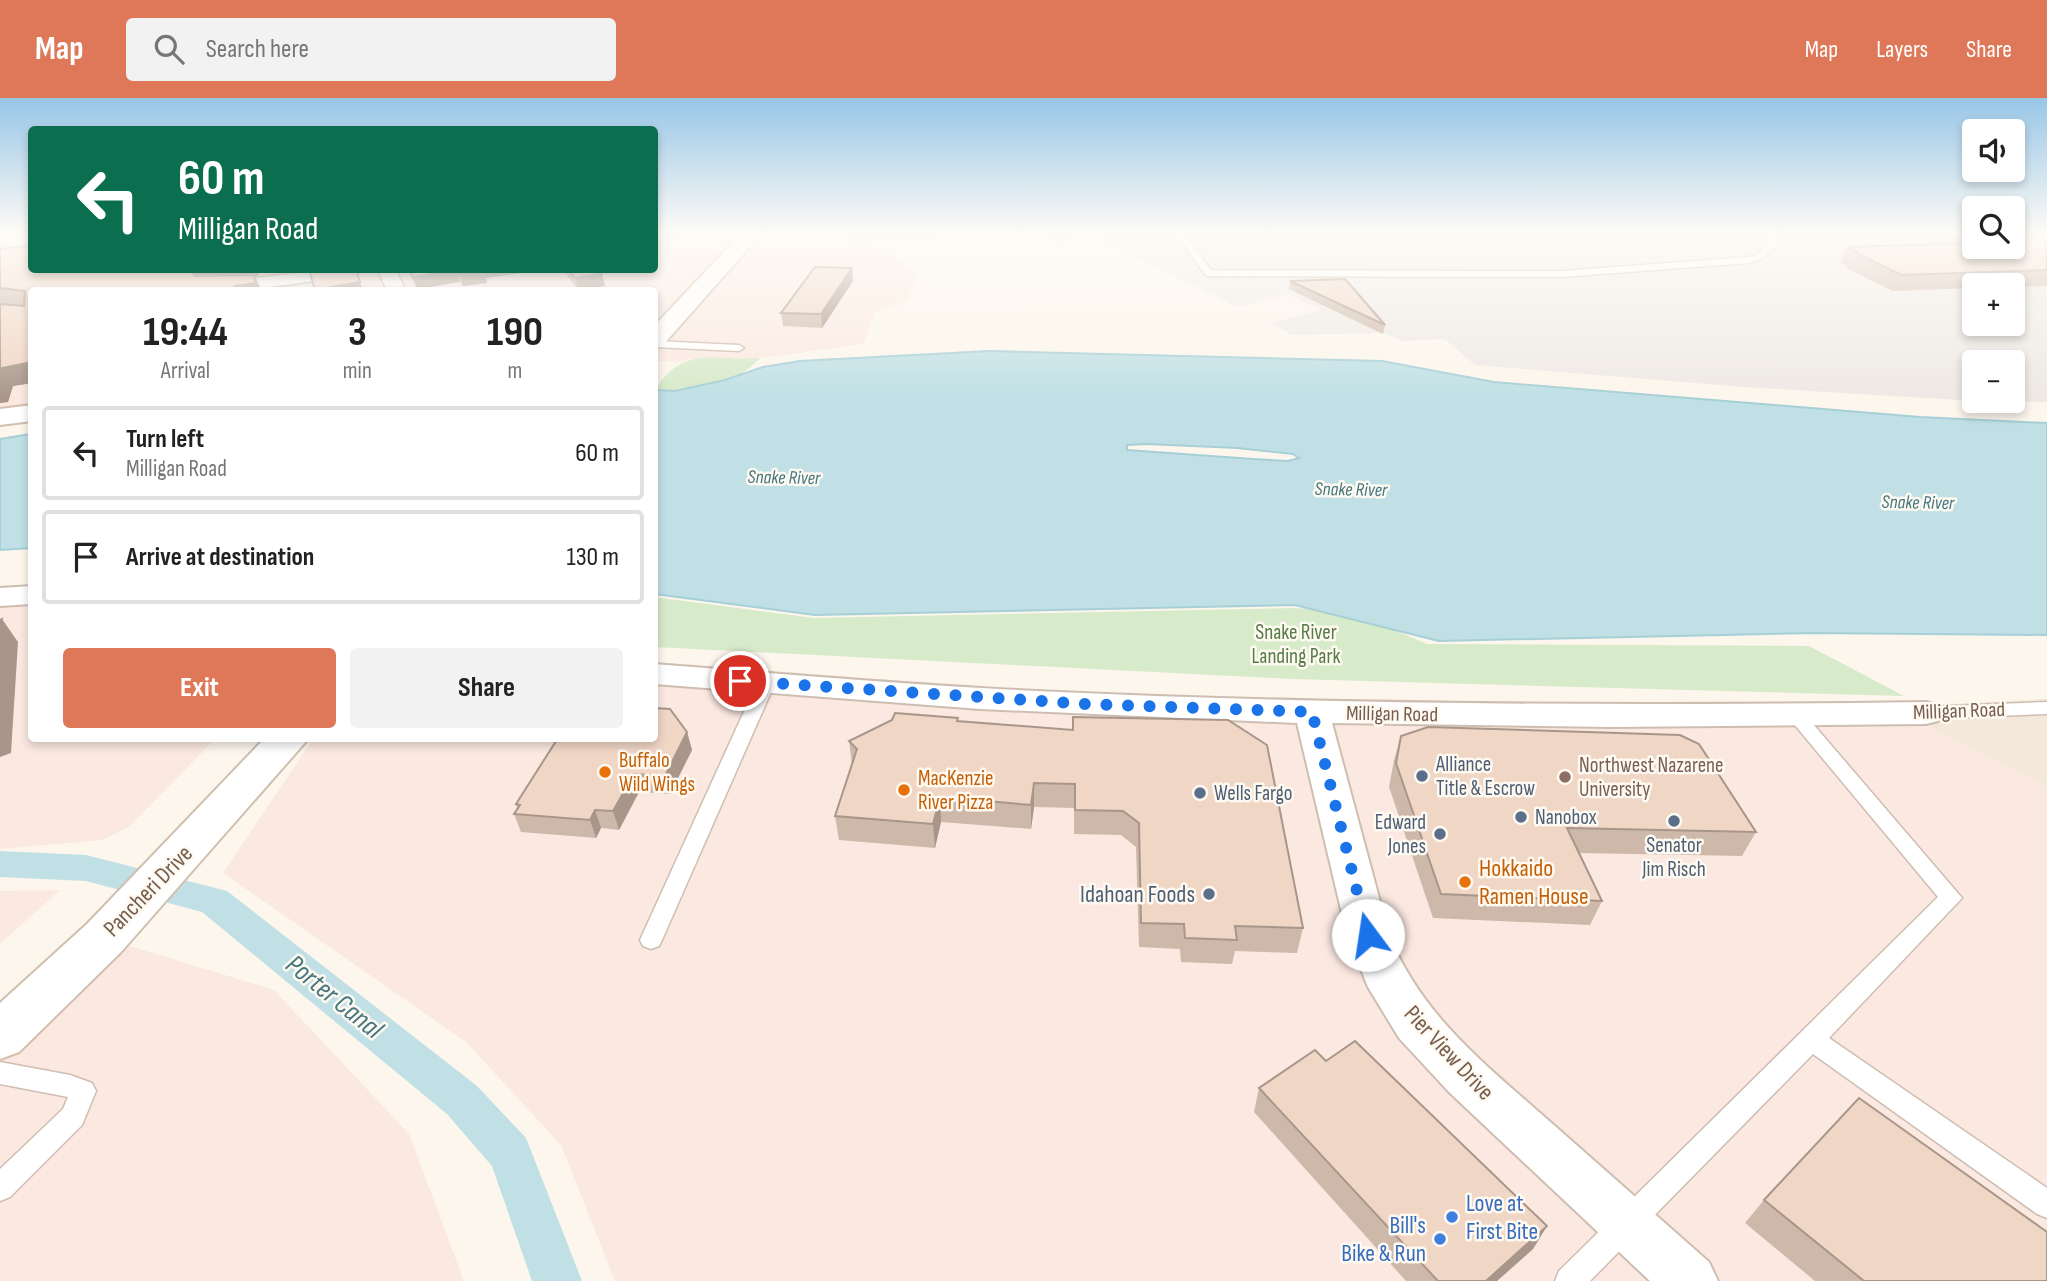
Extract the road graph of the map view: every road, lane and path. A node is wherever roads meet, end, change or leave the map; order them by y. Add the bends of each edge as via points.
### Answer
1 (702, 290) joint
2 (658, 311) edge
3 (658, 339) edge
4 (658, 343) edge
5 (739, 348) dead end
6 (28, 414) edge
7 (0, 417) edge
8 (28, 595) edge
9 (0, 597) edge
10 (658, 674) edge
11 (766, 683) junction
12 (2047, 708) edge
13 (1312, 712) junction
14 (1926, 713) joint
15 (1796, 714) junction
16 (285, 742) edge
17 (651, 940) dead end
18 (0, 1036) edge
19 (1811, 1039) junction
20 (0, 1073) edge
21 (0, 1188) edge
22 (2047, 1204) edge
23 (1628, 1225) junction
24 (1569, 1281) edge
25 (1690, 1281) edge

1 - 2 main road
1 - 3 main road
4 - 5 lane
6 - 7 main road
8 - 9 street
10 - 11 street, Milligan Road
11 - 13 street, Milligan Road via 1086,704
11 - 17 lane
12 - 14 lane, Milligan Road
13 - 15 street, Milligan Road
13 - 23 street, Pier View Drive via 1368,935 1383,974 1415,1024
14 - 15 street, Milligan Road
15 - 19 lane via 1951,898
16 - 18 main road, Pancheri Drive via 104,938
19 - 22 lane
19 - 23 lane
20 - 21 lane via 83,1091 73,1117
23 - 24 lane
23 - 25 street, Pier View Drive

